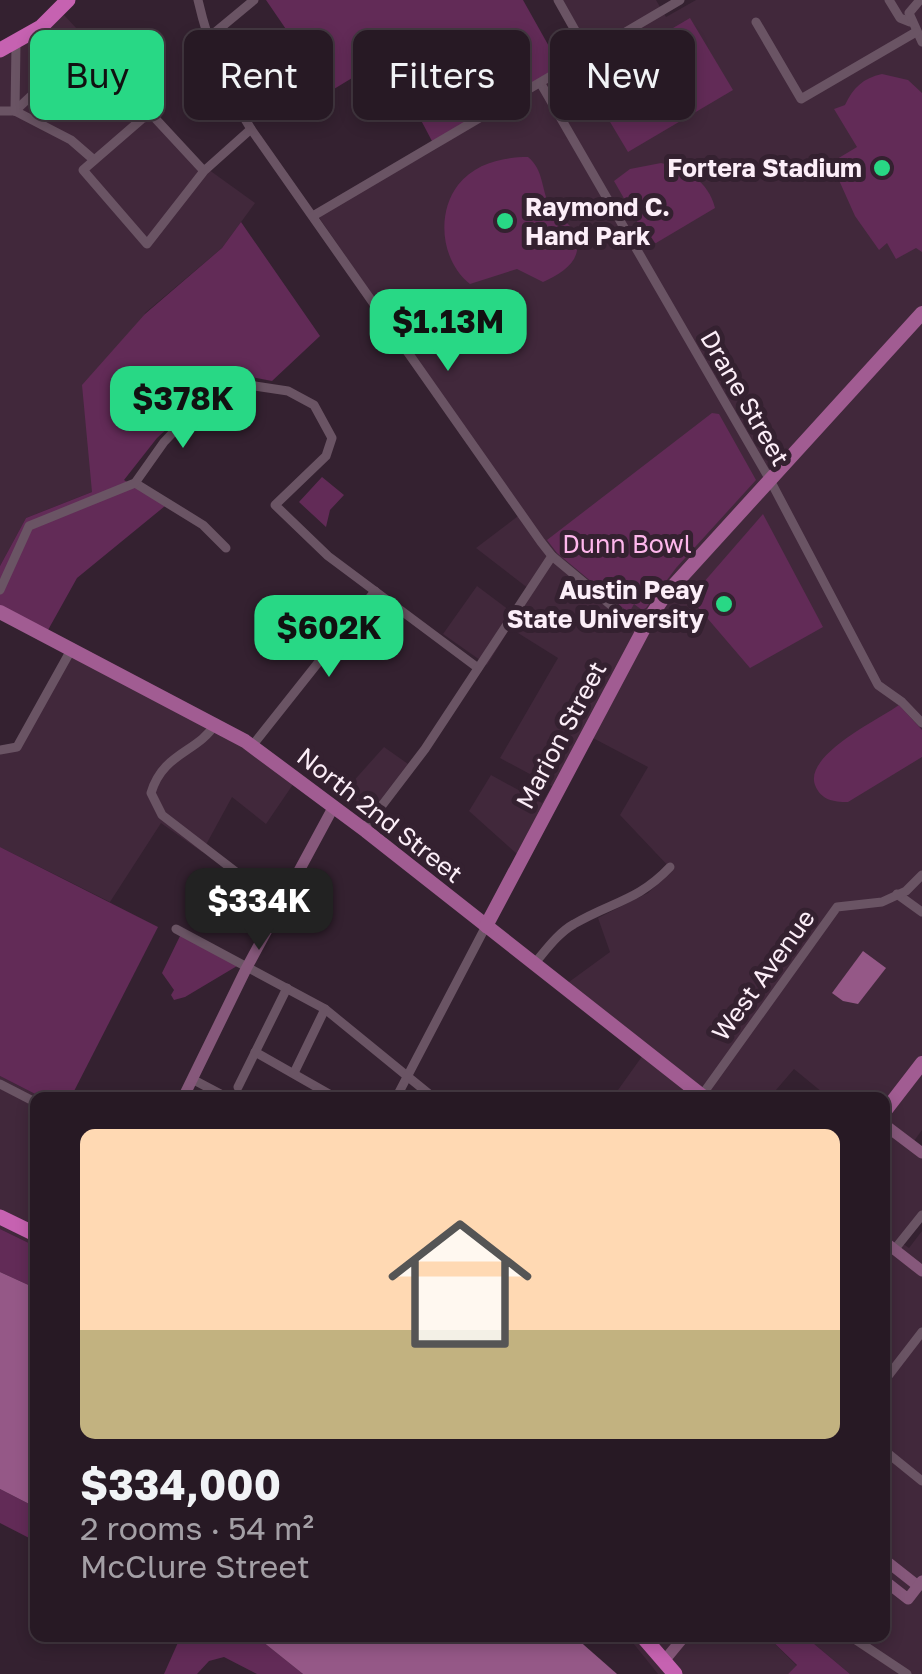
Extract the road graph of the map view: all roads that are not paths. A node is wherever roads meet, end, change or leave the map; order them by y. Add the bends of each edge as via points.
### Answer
1 (68, 0) edge
2 (198, 0) edge
3 (254, 0) edge
4 (558, 0) edge
5 (680, 0) edge
6 (889, 0) edge
7 (920, 0) edge
8 (756, 22) dead end
9 (913, 27) junction
10 (205, 30) edge
11 (218, 30) edge
12 (575, 30) edge
13 (630, 30) edge
14 (922, 42) edge
15 (16, 44) junction
16 (0, 50) edge
17 (550, 78) edge
18 (540, 84) junction
19 (30, 97) edge
20 (15, 111) junction
21 (0, 112) edge
22 (245, 120) edge
23 (251, 129) junction
24 (94, 160) junction
25 (204, 171) junction
26 (313, 216) junction
27 (922, 314) edge
28 (770, 480) junction
29 (135, 484) junction
30 (226, 548) dead end
31 (552, 556) junction
32 (0, 590) edge
33 (376, 591) junction
34 (0, 612) edge
35 (644, 628) junction
36 (71, 650) junction
37 (478, 668) junction
38 (216, 723) junction
39 (922, 723) edge
40 (252, 746) junction
41 (0, 750) edge
42 (334, 806) junction
43 (364, 830) junction
44 (670, 868) dead end
45 (922, 874) edge
46 (897, 894) junction
47 (279, 905) junction
48 (922, 912) edge
49 (486, 926) junction
50 (176, 929) dead end
51 (534, 964) junction
52 (246, 968) junction
53 (287, 988) junction
54 (325, 1009) junction
55 (256, 1052) junction
56 (922, 1063) edge
57 (294, 1073) junction
58 (409, 1078) junction
59 (192, 1079) junction
60 (0, 1084) edge
61 (238, 1087) dead end
62 (186, 1092) edge
63 (217, 1092) edge
64 (326, 1092) edge
65 (400, 1092) edge
66 (426, 1092) edge
67 (693, 1092) edge
68 (699, 1092) edge
69 (30, 1099) edge
70 (890, 1105) edge
71 (890, 1128) edge
72 (922, 1154) edge
73 (922, 1215) edge
74 (0, 1217) edge
75 (30, 1232) edge
76 (890, 1246) edge
77 (922, 1271) edge
78 (922, 1332) edge
79 (890, 1374) edge
80 (890, 1455) edge
81 (922, 1481) edge
82 (890, 1563) edge
83 (920, 1583) edge
84 (890, 1585) edge
85 (647, 1642) edge
86 (680, 1642) edge
87 (859, 1642) edge
88 (664, 1661) junction
89 (675, 1674) edge
90 (907, 1674) edge

1 - 15 highway
2 - 10 street
3 - 11 street
4 - 12 street
5 - 13 street
6 - 9 street
7 - 9 street via 912,7
8 - 9 street via 801,99
9 - 14 street
15 - 16 highway
15 - 20 street
17 - 18 street
18 - 26 street
18 - 28 street, Drane Street
19 - 20 street
20 - 21 street
20 - 24 street
22 - 23 street
23 - 25 street
23 - 26 street
24 - 25 street via 153,116
24 - 25 street via 83,170 147,244
26 - 31 street
27 - 28 main road, Marion Street
28 - 35 main road, Marion Street via 665,594
28 - 39 street, Drane Street via 878,685
29 - 30 street via 203,525
29 - 32 street via 29,526
29 - 33 street via 164,442 228,382 288,392 314,405 332,438 326,456 275,505
31 - 35 street
31 - 37 street
33 - 37 street
33 - 40 street
34 - 36 main road, North 2nd Street
35 - 49 main road, Marion Street
36 - 38 main road, North 2nd Street
36 - 41 street via 18,747
37 - 43 street
38 - 40 main road, North 2nd Street
38 - 47 street via 172,760 150,793 162,815
40 - 42 main road, North 2nd Street
42 - 43 main road, North 2nd Street
42 - 47 main road
43 - 49 main road, North 2nd Street
44 - 51 street via 627,902 573,924
45 - 46 street, West Avenue
46 - 48 street
46 - 68 street, West Avenue via 837,908
47 - 52 main road
49 - 51 main road, North 2nd Street
49 - 58 street, Marion Street
50 - 52 street
51 - 67 main road, North 2nd Street
52 - 53 street
52 - 59 main road
53 - 54 street
53 - 55 street
54 - 57 street
54 - 58 street
55 - 57 street
55 - 61 street
56 - 70 main road
57 - 64 street
58 - 65 street, Marion Street
58 - 66 street
59 - 62 main road
59 - 63 street
60 - 69 street
71 - 72 main road
73 - 76 street
74 - 75 highway
76 - 77 main road
78 - 79 street
80 - 81 street
82 - 83 main road
83 - 84 main road via 908,1599
85 - 88 highway
86 - 88 main road
87 - 90 street
88 - 89 highway

